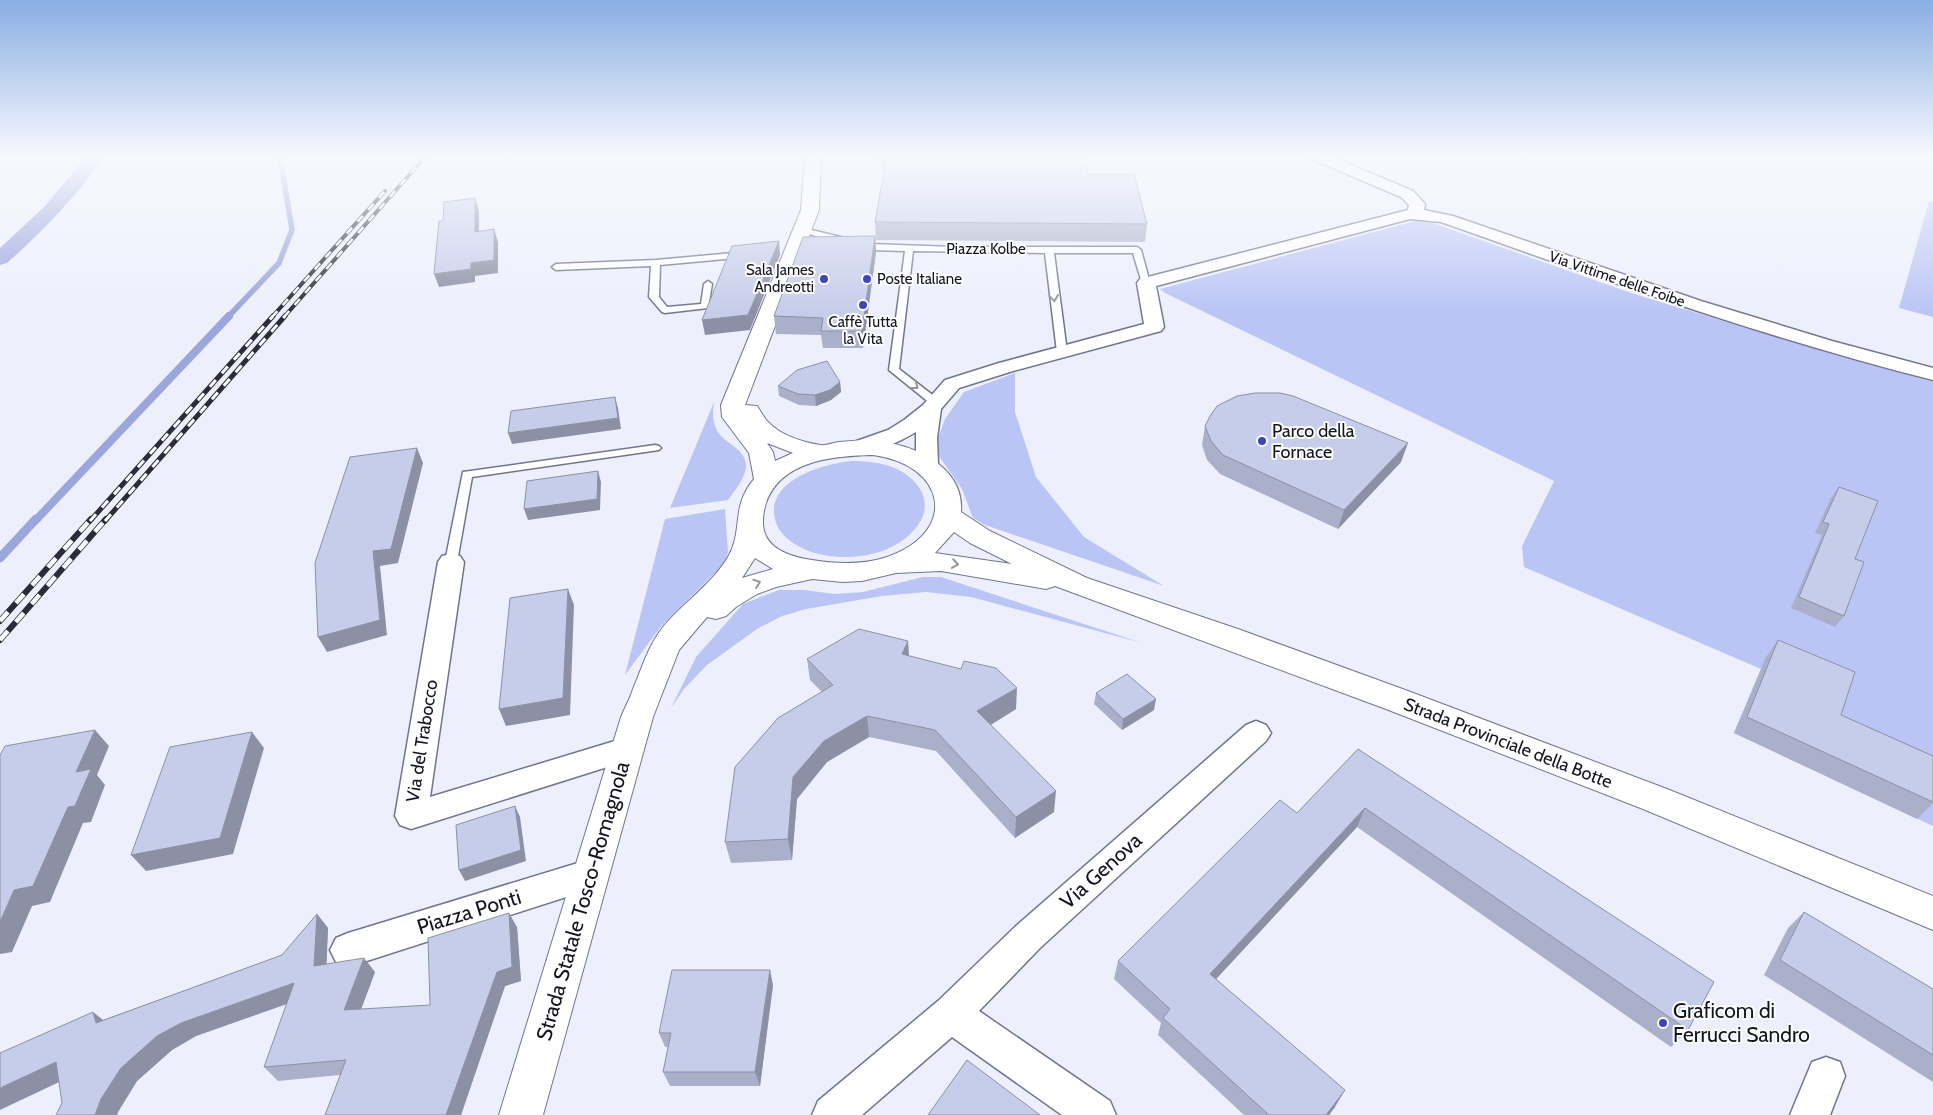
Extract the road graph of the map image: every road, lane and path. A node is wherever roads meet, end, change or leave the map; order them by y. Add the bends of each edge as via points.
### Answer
1 (810, 209) edge
2 (1416, 209) edge
3 (1416, 213) junction
4 (802, 229) junction
5 (909, 249) junction
6 (1049, 249) junction
7 (754, 254) edge
8 (656, 262) junction
9 (556, 267) dead end
10 (1146, 283) junction
11 (708, 284) dead end
12 (1062, 352) junction
13 (1933, 374) edge
14 (740, 386) junction
15 (933, 406) junction
16 (655, 448) dead end
17 (859, 448) junction
18 (819, 452) junction
19 (927, 465) junction
20 (766, 479) junction
21 (948, 516) junction
22 (751, 532) junction
23 (451, 562) joint
24 (889, 566) junction
25 (813, 570) junction
26 (1077, 585) junction
27 (649, 689) junction
28 (1256, 733) dead end
29 (628, 749) junction
30 (591, 874) junction
31 (1933, 913) edge
32 (348, 950) dead end
33 (951, 1014) junction
34 (1826, 1076) dead end
35 (521, 1115) edge
36 (832, 1115) edge
37 (1096, 1115) edge
38 (1810, 1115) edge

1 - 4 main road
2 - 3 street
3 - 10 street
3 - 13 street, Via Vittime delle Foibe via 1447,219 1616,280 1744,321
4 - 5 lane, Piazza Kolbe via 859,245
4 - 14 main road via 789,251
5 - 6 lane, Piazza Kolbe
5 -> 15 lane via 894,370
6 - 10 lane, Piazza Kolbe via 1137,250
6 -> 12 lane
7 - 8 lane
8 - 9 lane
8 - 11 lane via 654,297 665,310 705,306
10 - 12 street, Piazza Kolbe via 1154,327
12 - 15 street, Piazza Kolbe via 952,384
14 - 18 main road, Strada Statale Tosco-Romagnola via 749,413 762,429 781,442
14 - 20 main road via 733,405 734,417 761,452
15 - 17 street, Piazza Kolbe via 896,435
15 - 19 street via 926,438
16 - 23 lane via 467,474
17 - 18 main road, Strada Statale Tosco-Romagnola
17 - 19 main road, Strada Statale Tosco-Romagnola via 895,452
18 - 20 main road, Strada Statale Tosco-Romagnola via 783,467
19 - 21 main road, Strada Statale Tosco-Romagnola via 945,490
20 - 22 main road, Strada Statale Tosco-Romagnola via 752,501
21 - 24 main road, Strada Statale Tosco-Romagnola via 942,529 922,550
21 - 26 main road via 980,537
22 - 25 main road, Strada Statale Tosco-Romagnola via 754,541 769,554 795,567
22 - 27 main road, Strada Statale Tosco-Romagnola via 748,547 738,566 684,623 660,655
23 - 29 street, Via del Trabocco via 411,816
24 - 25 main road, Strada Statale Tosco-Romagnola via 854,573
24 -> 26 main road via 941,562
27 -> 25 main road, Strada Statale Tosco-Romagnola via 681,647 733,594 765,580
26 - 31 main road, Strada Provinciale della Botte via 1397,700 1655,799
27 - 29 main road, Strada Statale Tosco-Romagnola
28 - 33 street, Via Genova via 1028,937
29 - 30 main road, Strada Statale Tosco-Romagnola
30 - 32 street, Piazza Ponti
30 - 35 main road, Strada Statale Tosco-Romagnola
33 - 36 street, Via Genova
33 - 37 street
34 - 38 street

